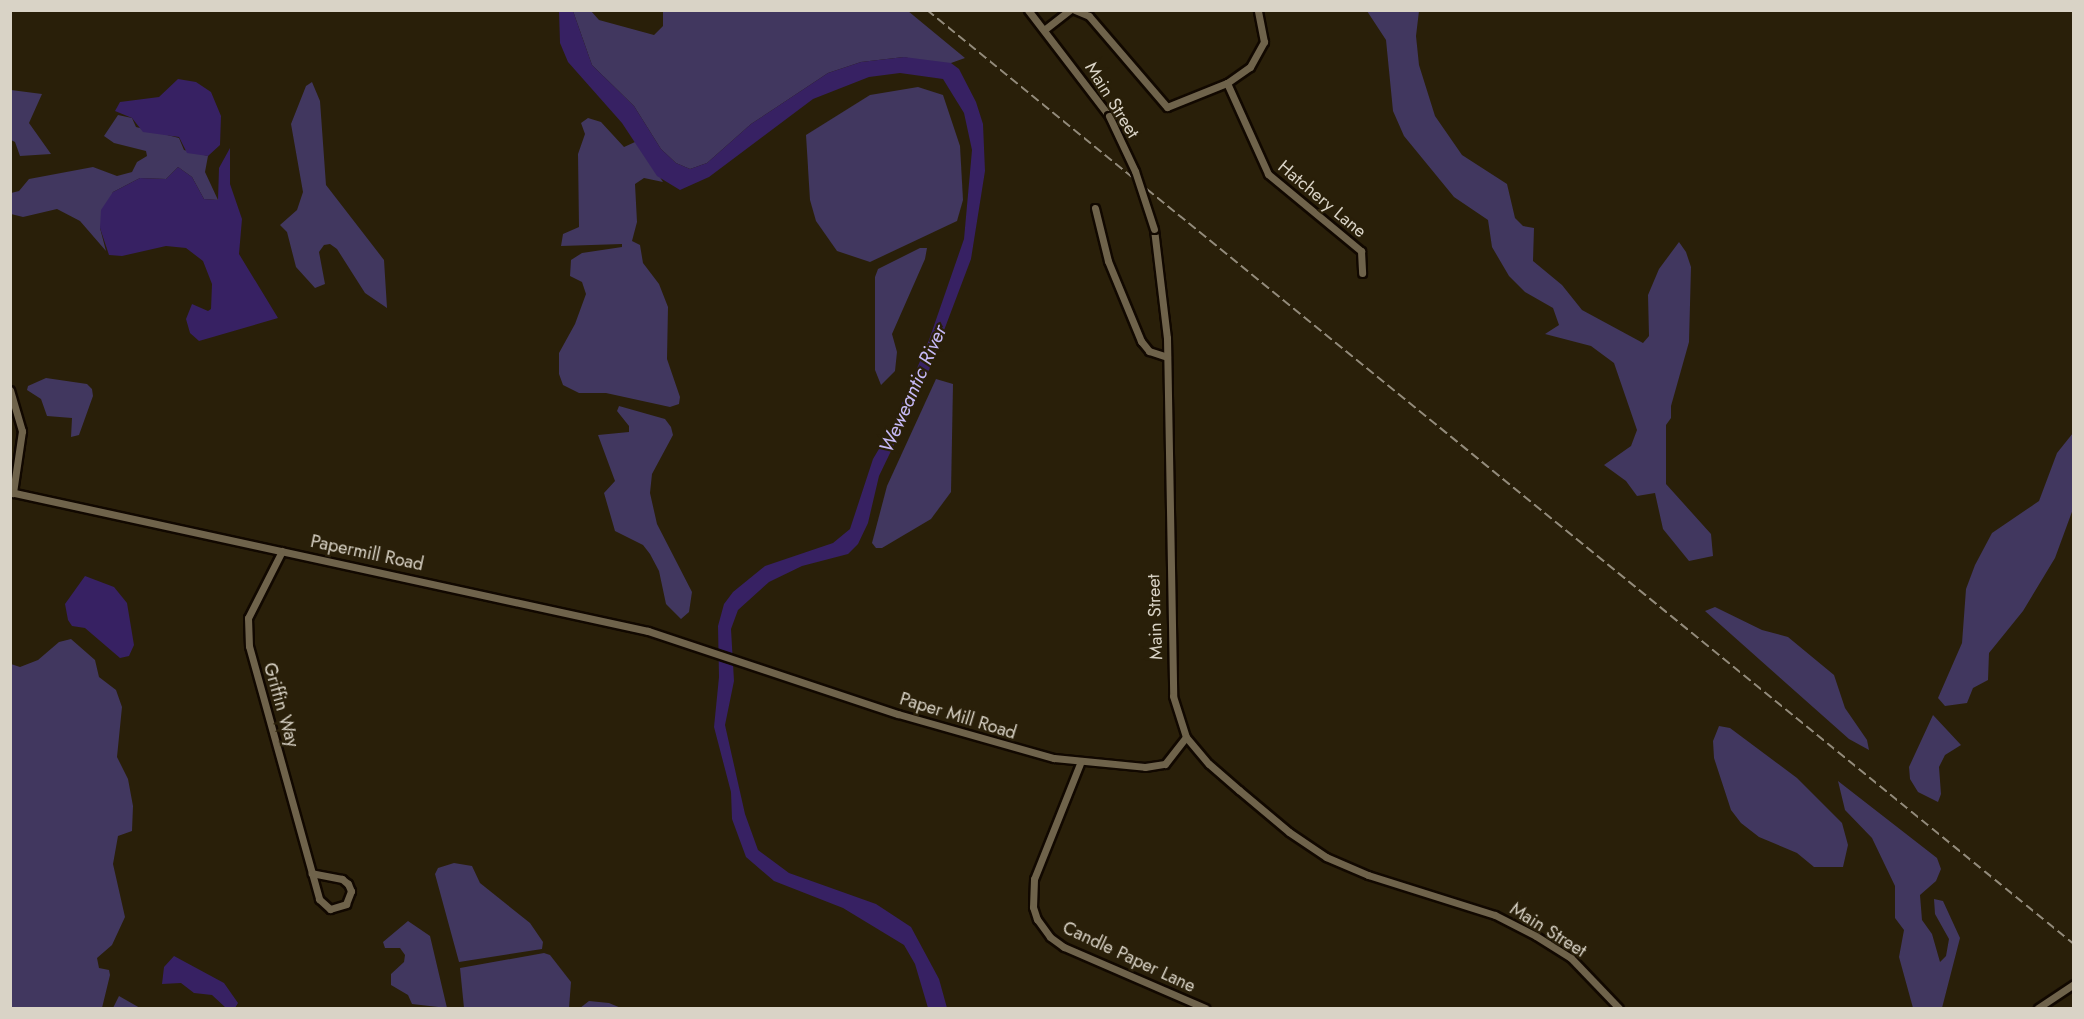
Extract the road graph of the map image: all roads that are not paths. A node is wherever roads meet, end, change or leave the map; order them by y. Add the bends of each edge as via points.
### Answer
1 (1028, 10) edge
2 (1070, 10) edge
3 (1075, 10) edge
4 (1258, 10) edge
5 (1044, 30) junction
6 (1227, 83) junction
7 (1095, 208) dead end
8 (1362, 273) dead end
9 (1167, 357) junction
10 (10, 390) edge
11 (12, 493) edge
12 (282, 551) junction
13 (714, 653) joint
14 (1186, 737) junction
15 (1082, 761) junction
16 (312, 873) junction
17 (2073, 984) edge
18 (1205, 1008) edge
19 (1619, 1008) edge
20 (2038, 1008) edge

1 - 5 street, Main Street
2 - 5 street
3 - 6 street via 1089,16 1167,107
4 - 6 street via 1264,42 1250,68
5 - 9 street, Main Street, bridge via 1109,117 1131,162 1154,229
6 - 8 street, Hatchery Lane via 1268,174 1361,251
7 - 9 street via 1112,271 1141,341 1149,351
9 - 14 street, Main Street via 1170,640 1173,696
10 - 11 street via 22,431
11 - 12 street, Papermill Road
12 - 13 street, Papermill Road via 602,620
12 - 16 street, Griffin Way via 253,604 247,631
13 - 15 street, Paper Mill Road via 1014,748
14 - 15 street, Paper Mill Road via 1165,764 1145,767
14 - 19 street, Main Street via 1239,790 1326,857 1368,875 1495,915 1571,957
15 - 18 street, Candle Paper Lane via 1034,879 1036,919 1064,947
16 - 16 street, Griffin Way via 324,906 340,908 346,904 351,891 348,884 342,879
17 - 20 street

